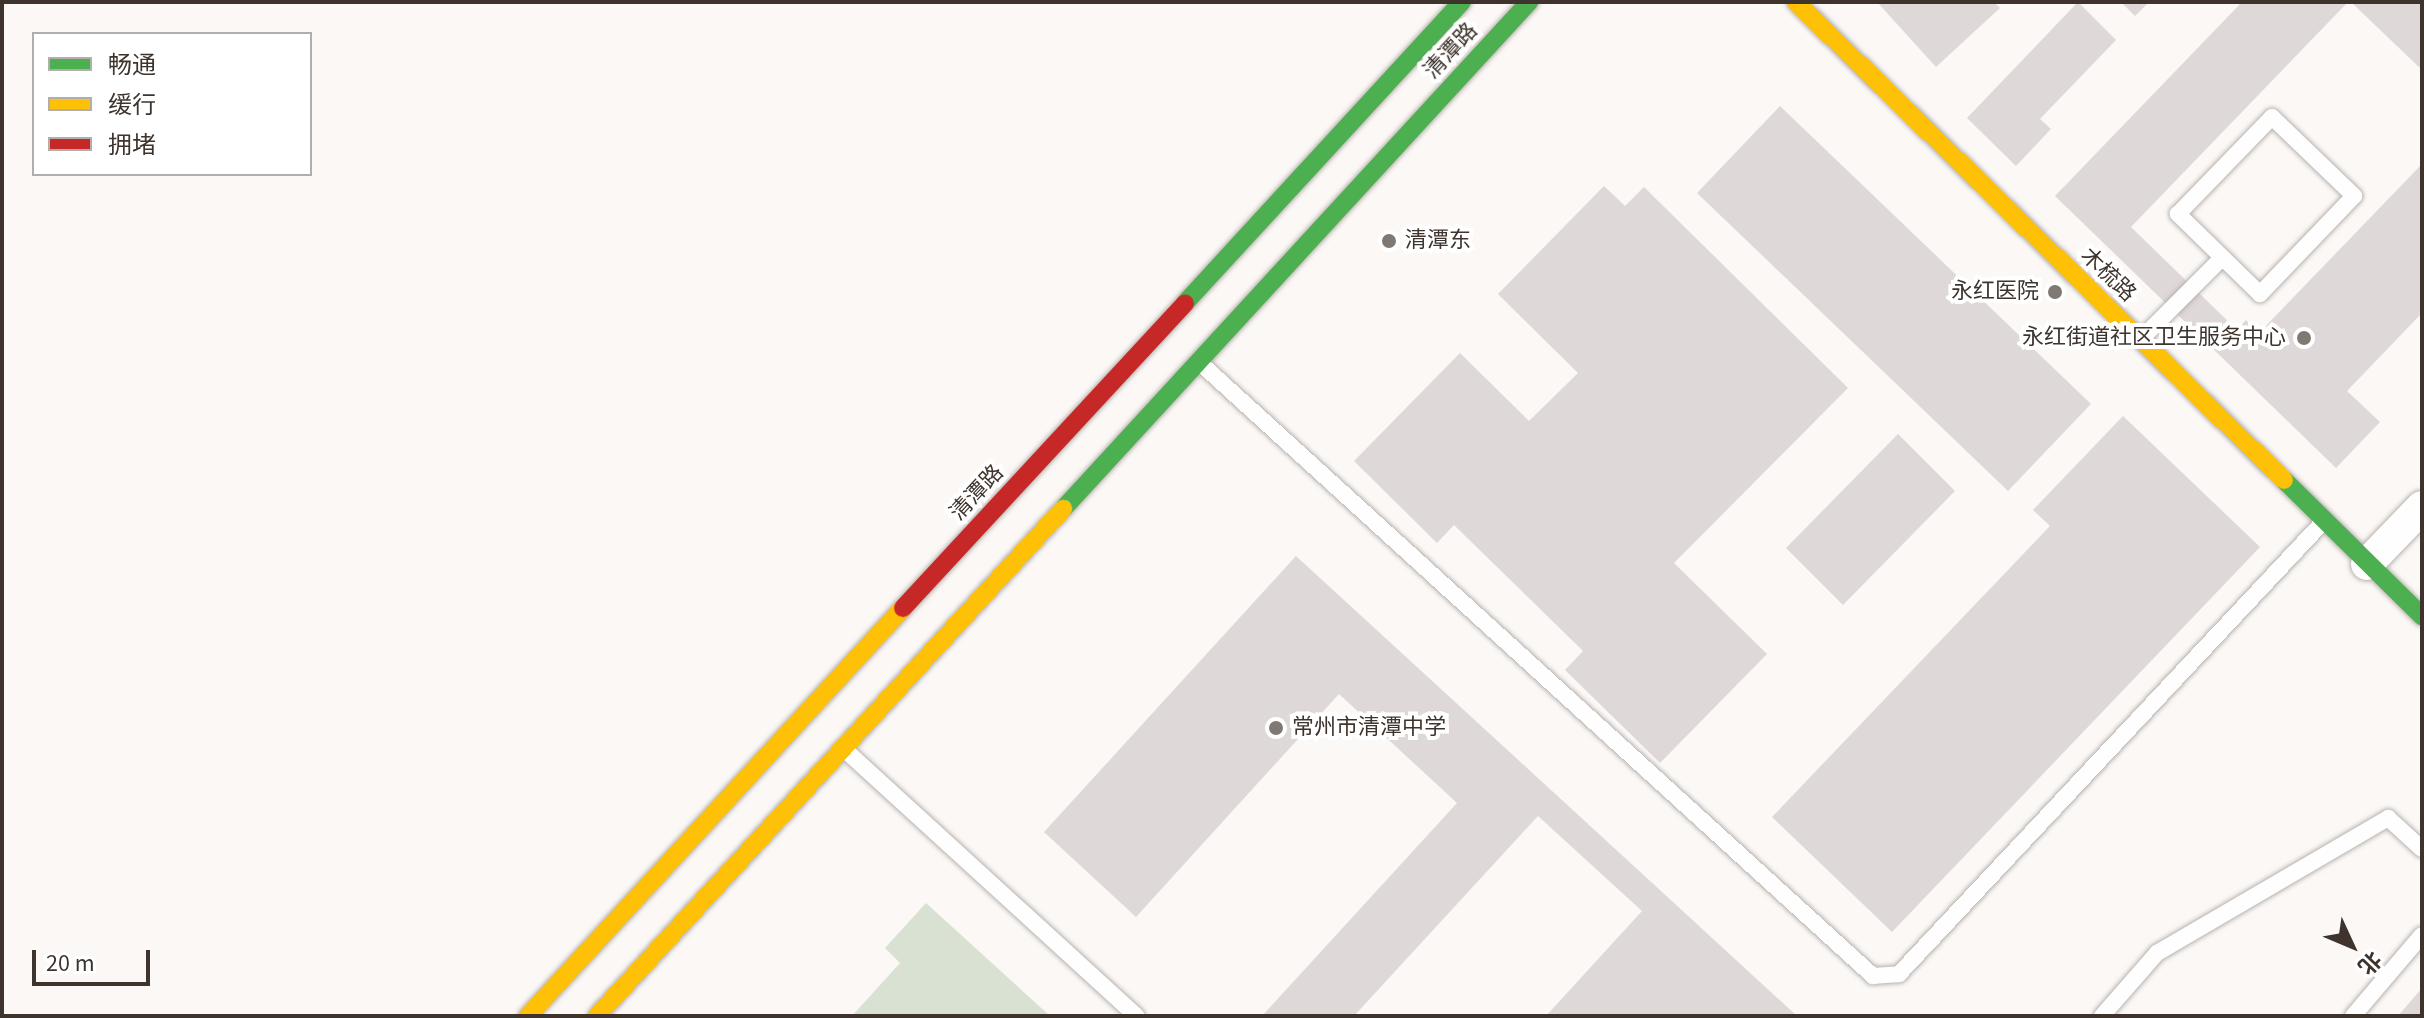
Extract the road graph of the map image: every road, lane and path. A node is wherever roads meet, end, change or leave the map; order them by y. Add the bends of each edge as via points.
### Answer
1 (1462, 2) edge
2 (1529, 2) edge
3 (1796, 2) edge
4 (2222, 258) junction
5 (2140, 340) junction
6 (1198, 361) junction
7 (2422, 507) edge
8 (2323, 521) junction
9 (2367, 564) junction
10 (2422, 616) edge
11 (843, 748) junction
12 (2422, 849) edge
13 (2422, 935) edge
14 (528, 1016) edge
15 (597, 1016) edge
16 (1136, 1016) edge
17 (2102, 1016) edge
18 (2353, 1016) edge

1 - 14 main road, 清潭路
2 - 6 main road, 清潭路
3 - 5 main road, 木梳路
4 - 4 lane via 2260,294 2354,196 2272,117 2178,214
4 - 5 lane
5 - 8 main road, 木梳路
6 - 8 lane via 1873,976 1899,974
6 - 11 main road, 清潭路
7 - 9 street
8 - 9 main road, 木梳路
9 - 10 main road, 木梳路
11 - 15 main road, 清潭路
11 - 16 lane
12 - 17 lane via 2388,818 2157,953
13 - 18 lane

